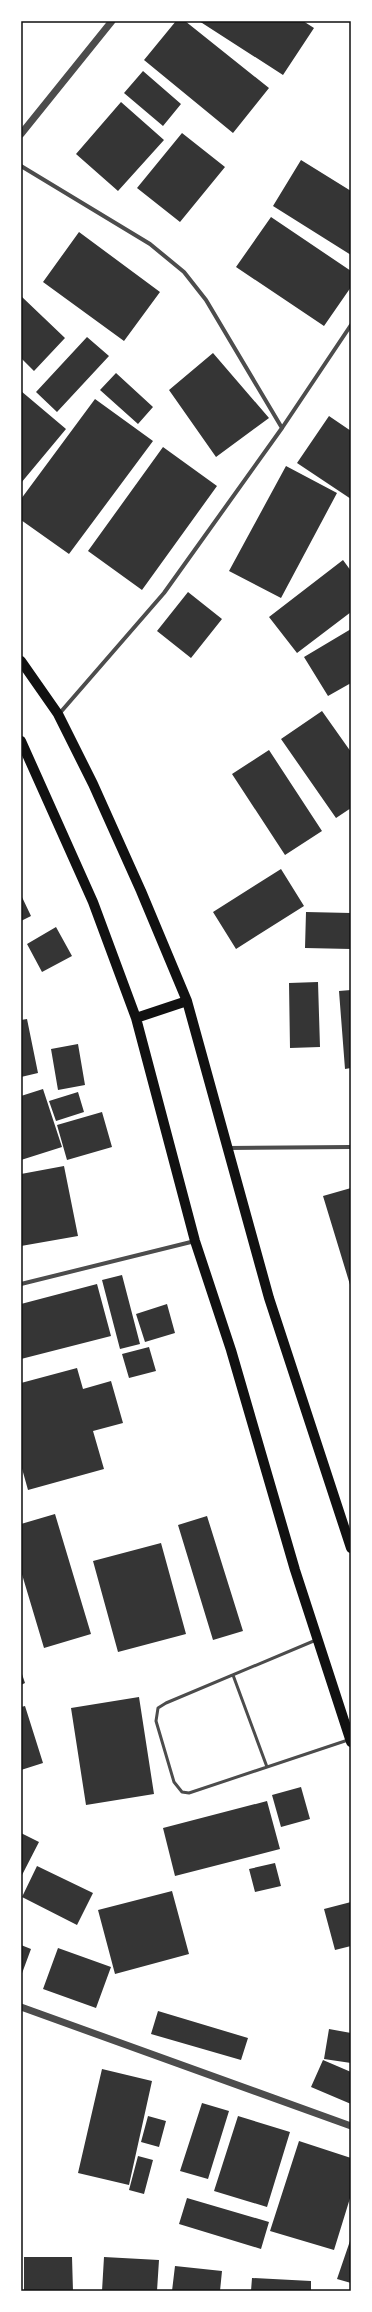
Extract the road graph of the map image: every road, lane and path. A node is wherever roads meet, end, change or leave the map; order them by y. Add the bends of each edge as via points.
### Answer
1 (112, 21) edge
2 (21, 134) edge
3 (21, 166) edge
4 (351, 325) edge
5 (282, 428) junction
6 (21, 661) edge
7 (58, 714) junction
8 (21, 741) edge
9 (187, 1001) junction
10 (136, 1018) junction
11 (351, 1147) edge
12 (228, 1148) junction
13 (195, 1241) junction
14 (21, 1284) edge
15 (351, 1548) edge
16 (318, 1640) junction
17 (233, 1675) junction
18 (351, 1741) edge
19 (267, 1767) junction
20 (21, 2007) edge
21 (351, 2126) edge

1 - 2 street
3 - 5 street via 150,244 184,272 206,300
4 - 5 street
5 - 7 street via 164,593
6 - 7 main road
7 - 9 main road via 142,891
8 - 10 main road via 93,902
9 - 10 main road
9 - 12 main road
10 - 13 main road
11 - 12 street
12 - 15 main road via 269,1298
13 - 14 street
13 - 16 main road
16 - 17 lane
16 - 18 main road
17 - 19 lane
17 - 19 lane via 158,1708 156,1721 174,1782 179,1789 189,1793
18 - 19 lane
20 - 21 street

